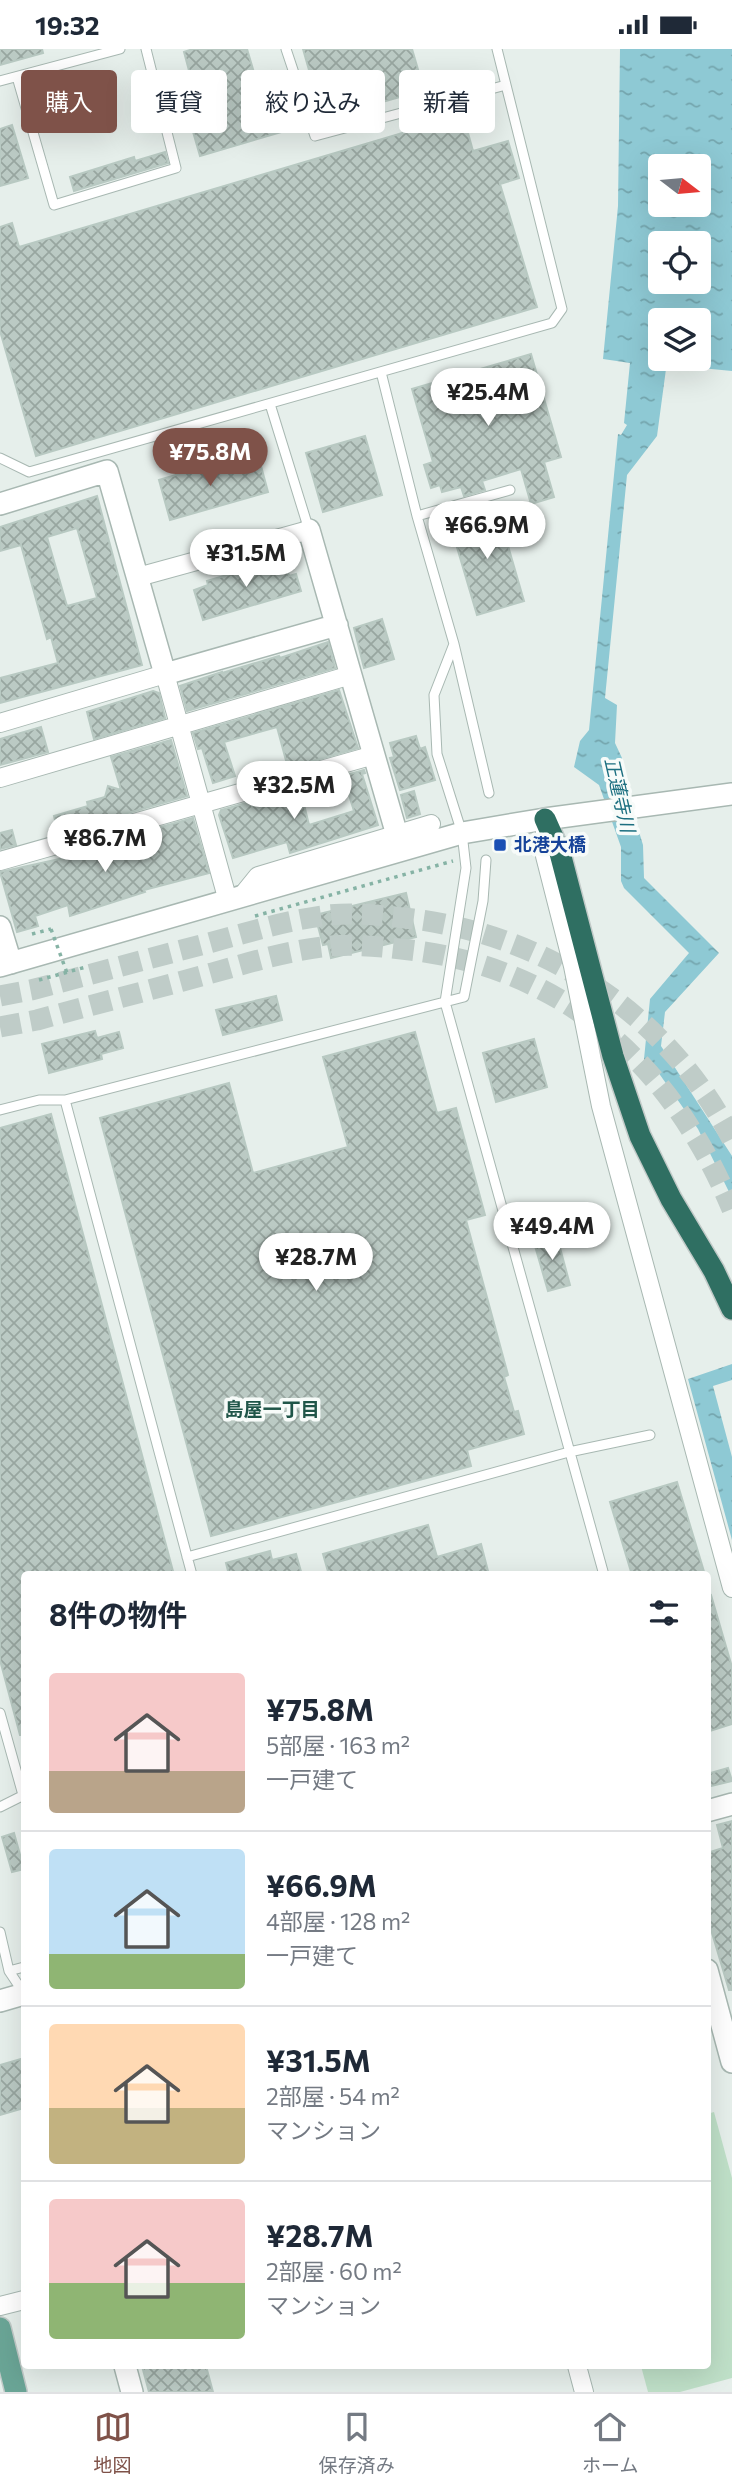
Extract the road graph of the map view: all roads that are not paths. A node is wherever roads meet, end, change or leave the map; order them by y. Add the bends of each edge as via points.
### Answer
1 (120, 49) edge
2 (146, 49) edge
3 (286, 49) edge
4 (496, 49) edge
5 (17, 77) junction
6 (0, 81) edge
7 (506, 85) junction
8 (381, 372) junction
9 (270, 404) junction
10 (0, 458) edge
11 (510, 491) dead end
12 (0, 504) edge
13 (417, 516) junction
14 (309, 530) junction
15 (138, 577) junction
16 (337, 625) junction
17 (454, 645) junction
18 (165, 674) junction
19 (351, 675) junction
20 (0, 723) edge
21 (180, 724) junction
22 (374, 754) junction
23 (0, 778) edge
24 (489, 793) dead end
25 (732, 794) edge
26 (202, 805) junction
27 (545, 819) junction
28 (430, 824) dead end
29 (462, 833) junction
30 (397, 835) junction
31 (0, 860) edge
32 (486, 860) dead end
33 (234, 899) junction
34 (0, 927) edge
35 (5, 965) edge
36 (445, 1002) junction
37 (65, 1100) junction
38 (0, 1110) edge
39 (732, 1309) edge
40 (650, 1434) dead end
41 (569, 1453) junction
42 (187, 1557) junction
43 (191, 1571) edge
44 (603, 1571) edge
45 (732, 1588) edge
46 (0, 1713) edge
47 (21, 1785) edge
48 (21, 1797) edge
49 (732, 1804) edge
50 (0, 1807) edge
51 (711, 1810) edge
52 (0, 1933) edge
53 (21, 1968) edge
54 (9, 1971) junction
55 (711, 1985) edge
56 (21, 1990) edge
57 (21, 1996) edge
58 (0, 2001) edge
59 (719, 2015) edge
60 (731, 2056) edge
61 (21, 2301) edge
62 (0, 2306) edge
63 (0, 2328) edge
64 (126, 2369) edge
65 (578, 2369) edge
66 (16, 2392) edge
67 (132, 2392) edge
68 (584, 2392) edge

1 - 5 lane
2 - 5 lane via 176,168 54,205
3 - 7 lane via 315,136
4 - 7 lane
5 - 6 lane
7 - 8 lane via 562,309 552,323
8 - 9 lane
8 - 13 lane
9 - 10 lane via 29,472
9 - 14 lane
11 - 13 lane
12 - 15 street via 107,471
13 - 17 lane
14 - 15 street
14 - 16 street
15 - 18 street
16 - 18 street
16 - 19 street
17 - 24 lane
17 - 29 lane via 434,695 438,754
18 - 20 street
18 - 21 street
19 - 21 street
19 - 22 street
21 - 23 street
21 - 26 street
22 - 26 street
22 - 30 street
25 - 27 street
26 - 31 street
26 - 33 street
27 - 29 street
27 - 39 highway via 561,853 613,1056 640,1136
27 - 45 street via 545,856 601,1106
28 - 30 street
29 - 33 street
29 - 36 lane via 466,868
30 - 33 street via 258,876
32 - 36 lane via 483,901 464,997
33 - 35 street
34 - 35 street
36 - 37 lane
36 - 41 lane
37 - 38 lane via 39,1100
37 - 42 lane
40 - 41 lane
41 - 42 lane
41 - 44 lane
42 - 43 lane
46 - 47 lane
48 - 50 lane
49 - 51 street
52 - 54 lane
53 - 54 lane
54 - 56 lane
55 - 59 street
57 - 58 street
59 - 60 street
61 - 62 street
63 - 66 main road
64 - 67 street
65 - 68 street

